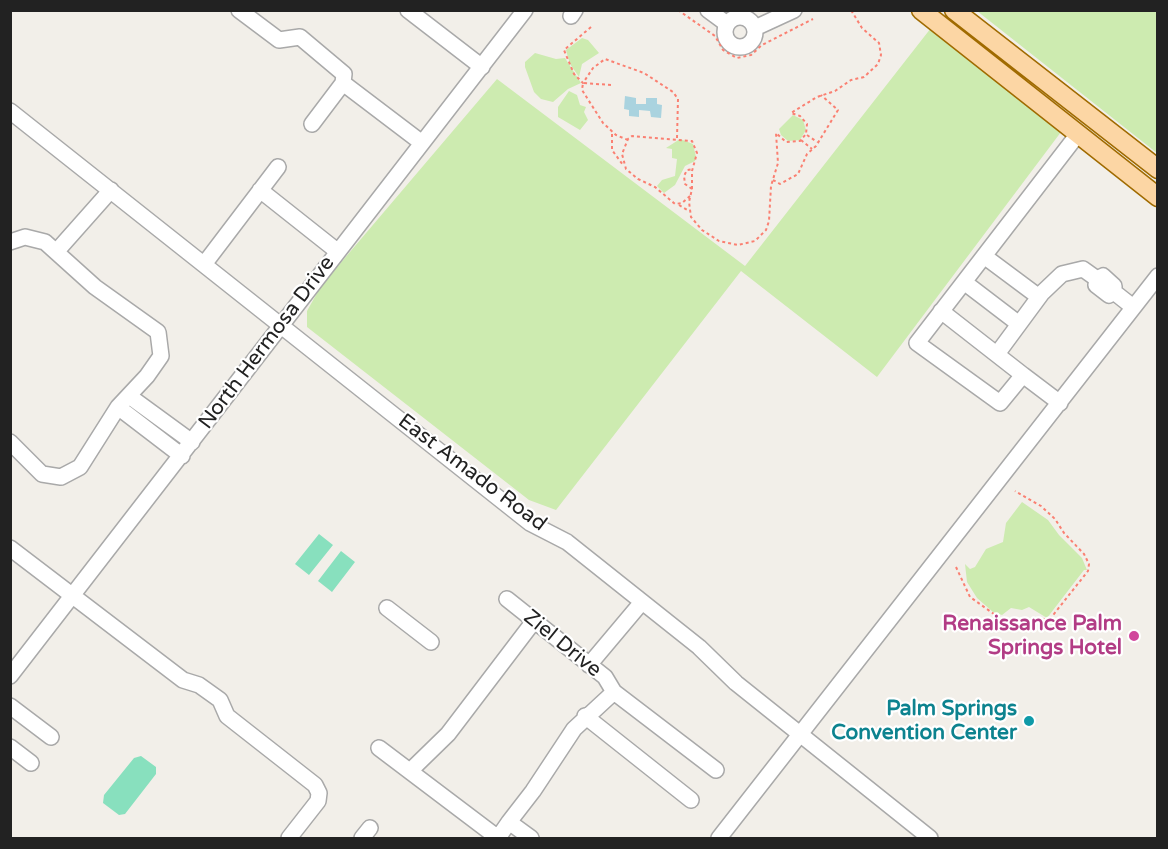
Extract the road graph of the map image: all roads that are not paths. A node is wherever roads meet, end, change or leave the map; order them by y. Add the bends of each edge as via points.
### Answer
1 (238, 10) edge
2 (408, 10) edge
3 (525, 10) edge
4 (708, 10) edge
5 (753, 10) edge
6 (794, 10) edge
7 (921, 10) edge
8 (954, 10) edge
9 (727, 24) junction
10 (762, 25) junction
11 (482, 67) junction
12 (343, 83) junction
13 (10, 111) edge
14 (312, 124) dead end
15 (1078, 134) junction
16 (422, 143) junction
17 (278, 167) dead end
18 (1158, 169) edge
19 (111, 190) junction
20 (260, 190) junction
21 (1158, 197) edge
22 (10, 242) edge
23 (51, 247) junction
24 (337, 251) junction
25 (984, 256) junction
26 (204, 263) junction
27 (1158, 276) edge
28 (964, 282) junction
29 (1039, 297) junction
30 (1133, 307) junction
31 (941, 311) junction
32 (1019, 324) junction
33 (283, 325) junction
34 (997, 354) junction
35 (1023, 375) junction
36 (123, 402) junction
37 (1060, 403) junction
38 (161, 419) junction
39 (151, 433) junction
40 (10, 442) edge
41 (192, 442) junction
42 (182, 456) junction
43 (10, 548) edge
44 (72, 596) junction
45 (507, 599) dead end
46 (642, 602) junction
47 (387, 608) dead end
48 (534, 621) junction
49 (431, 642) dead end
50 (589, 665) junction
51 (10, 676) edge
52 (614, 692) junction
53 (10, 706) edge
54 (585, 717) junction
55 (800, 736) junction
56 (51, 737) dead end
57 (10, 747) edge
58 (379, 748) dead end
59 (31, 763) dead end
60 (716, 770) dead end
61 (410, 771) junction
62 (691, 800) dead end
63 (509, 822) junction
64 (289, 838) edge
65 (531, 838) edge
66 (720, 838) edge
67 (930, 838) edge

1 - 12 street via 279,40 300,37 344,74
2 - 11 street
3 - 11 street, North Hermosa Drive
4 - 9 street
5 - 10 street
6 - 10 street
7 - 15 main road
8 - 18 main road
9 - 10 street via 740,17
9 - 10 street via 726,39 739,47 752,42
11 - 16 street, North Hermosa Drive
12 - 14 street
12 - 16 street
13 - 19 street, East Amado Road
15 - 21 main road
15 - 25 street
16 - 24 street, North Hermosa Drive
17 - 20 street
19 - 23 street
19 - 26 street, East Amado Road
20 - 24 street
20 - 26 street
22 - 23 street via 25,237
23 - 36 street via 95,287 158,332 161,356
24 - 33 street, North Hermosa Drive
25 - 28 street
25 - 29 street
26 - 33 street, East Amado Road
27 - 30 street
28 - 31 street
28 - 32 street
29 - 30 street via 1062,274 1083,269 1097,279 1103,276 1114,286 1114,292
29 - 32 street
30 - 37 street
31 - 34 street
31 - 35 street via 917,343 1000,403
32 - 34 street
33 - 41 street, North Hermosa Drive
33 - 46 street, East Amado Road via 525,518 567,542
34 - 35 street
35 - 37 street
36 - 38 street
36 - 39 street
36 - 40 street via 80,467 61,477 42,474
37 - 55 street
38 - 39 street
38 - 41 street
39 - 42 street
41 - 42 street, North Hermosa Drive
42 - 44 street, North Hermosa Drive
43 - 44 street
44 - 51 street, North Hermosa Drive
44 - 64 street via 183,680 199,685 220,700 227,717 315,785 318,801
45 - 48 street, Ziel Drive
46 - 50 street
46 - 55 street, East Amado Road
47 - 49 street
48 - 50 street, Ziel Drive
48 - 61 street via 448,734
50 - 52 street, Ziel Drive via 605,677
52 - 54 street
52 - 60 street, Ziel Drive
53 - 56 street
54 - 62 street
54 - 63 street
55 - 66 street
55 - 67 street, East Amado Road
57 - 59 street
58 - 61 street
61 - 63 street via 498,838
63 - 65 street

